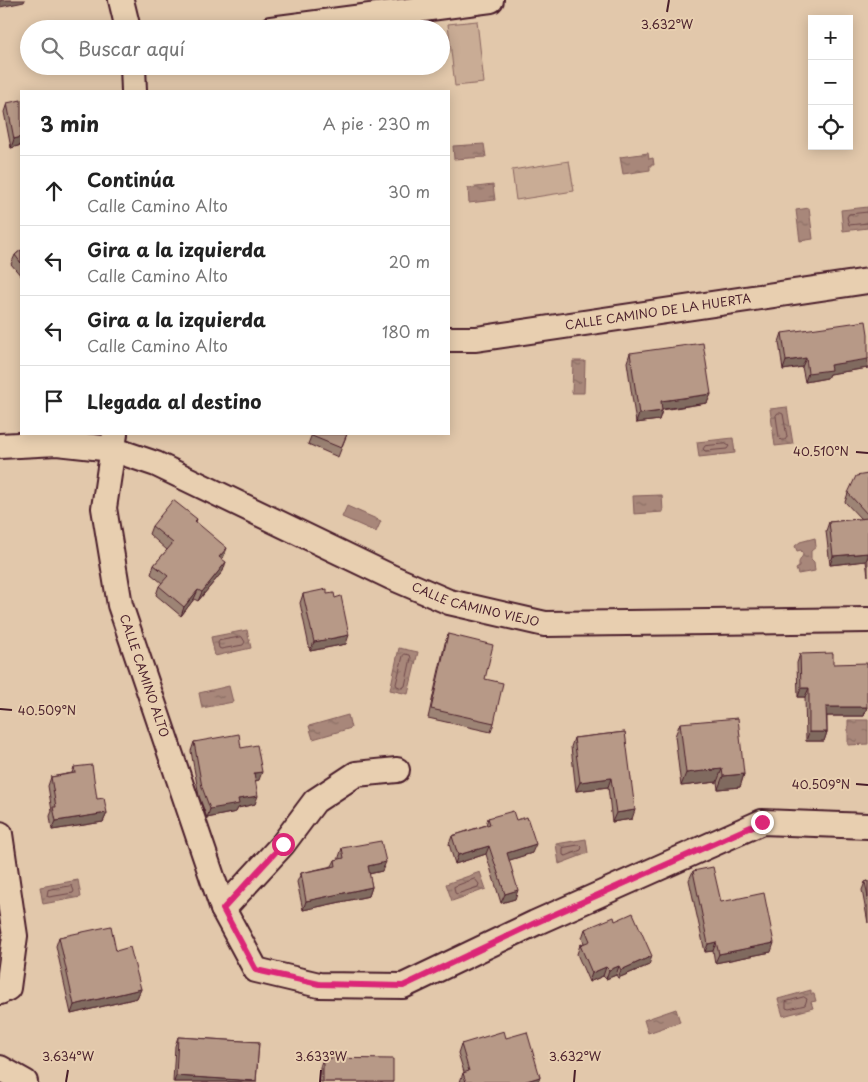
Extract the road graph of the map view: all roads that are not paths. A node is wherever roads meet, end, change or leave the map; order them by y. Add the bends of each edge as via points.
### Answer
1 (121, 0) edge
2 (491, 0) edge
3 (126, 20) edge
4 (339, 20) edge
5 (133, 75) edge
6 (134, 90) edge
7 (868, 281) edge
8 (450, 340) edge
9 (114, 441) edge
10 (0, 446) edge
11 (868, 620) edge
12 (397, 770) dead end
13 (868, 826) edge
14 (0, 834) edge
15 (223, 909) junction
16 (0, 992) edge
17 (0, 1068) edge
18 (24, 1082) edge

1 - 3 street
2 - 4 street
5 - 6 street
7 - 8 street, CALLE CAMINO DE LA HUERTA via 476,339
9 - 10 street, CALLE CAMINO VIEJO
9 - 11 street, CALLE CAMINO VIEJO via 391,577 450,602 545,624
9 - 15 street, CALLE CAMINO ALTO via 104,508 120,605
12 - 15 street via 356,774 315,801 283,844
13 - 15 street, CALLE CAMINO ALTO via 762,822 403,986 319,984 256,970
14 - 16 street via 15,936 8,988
17 - 18 street

